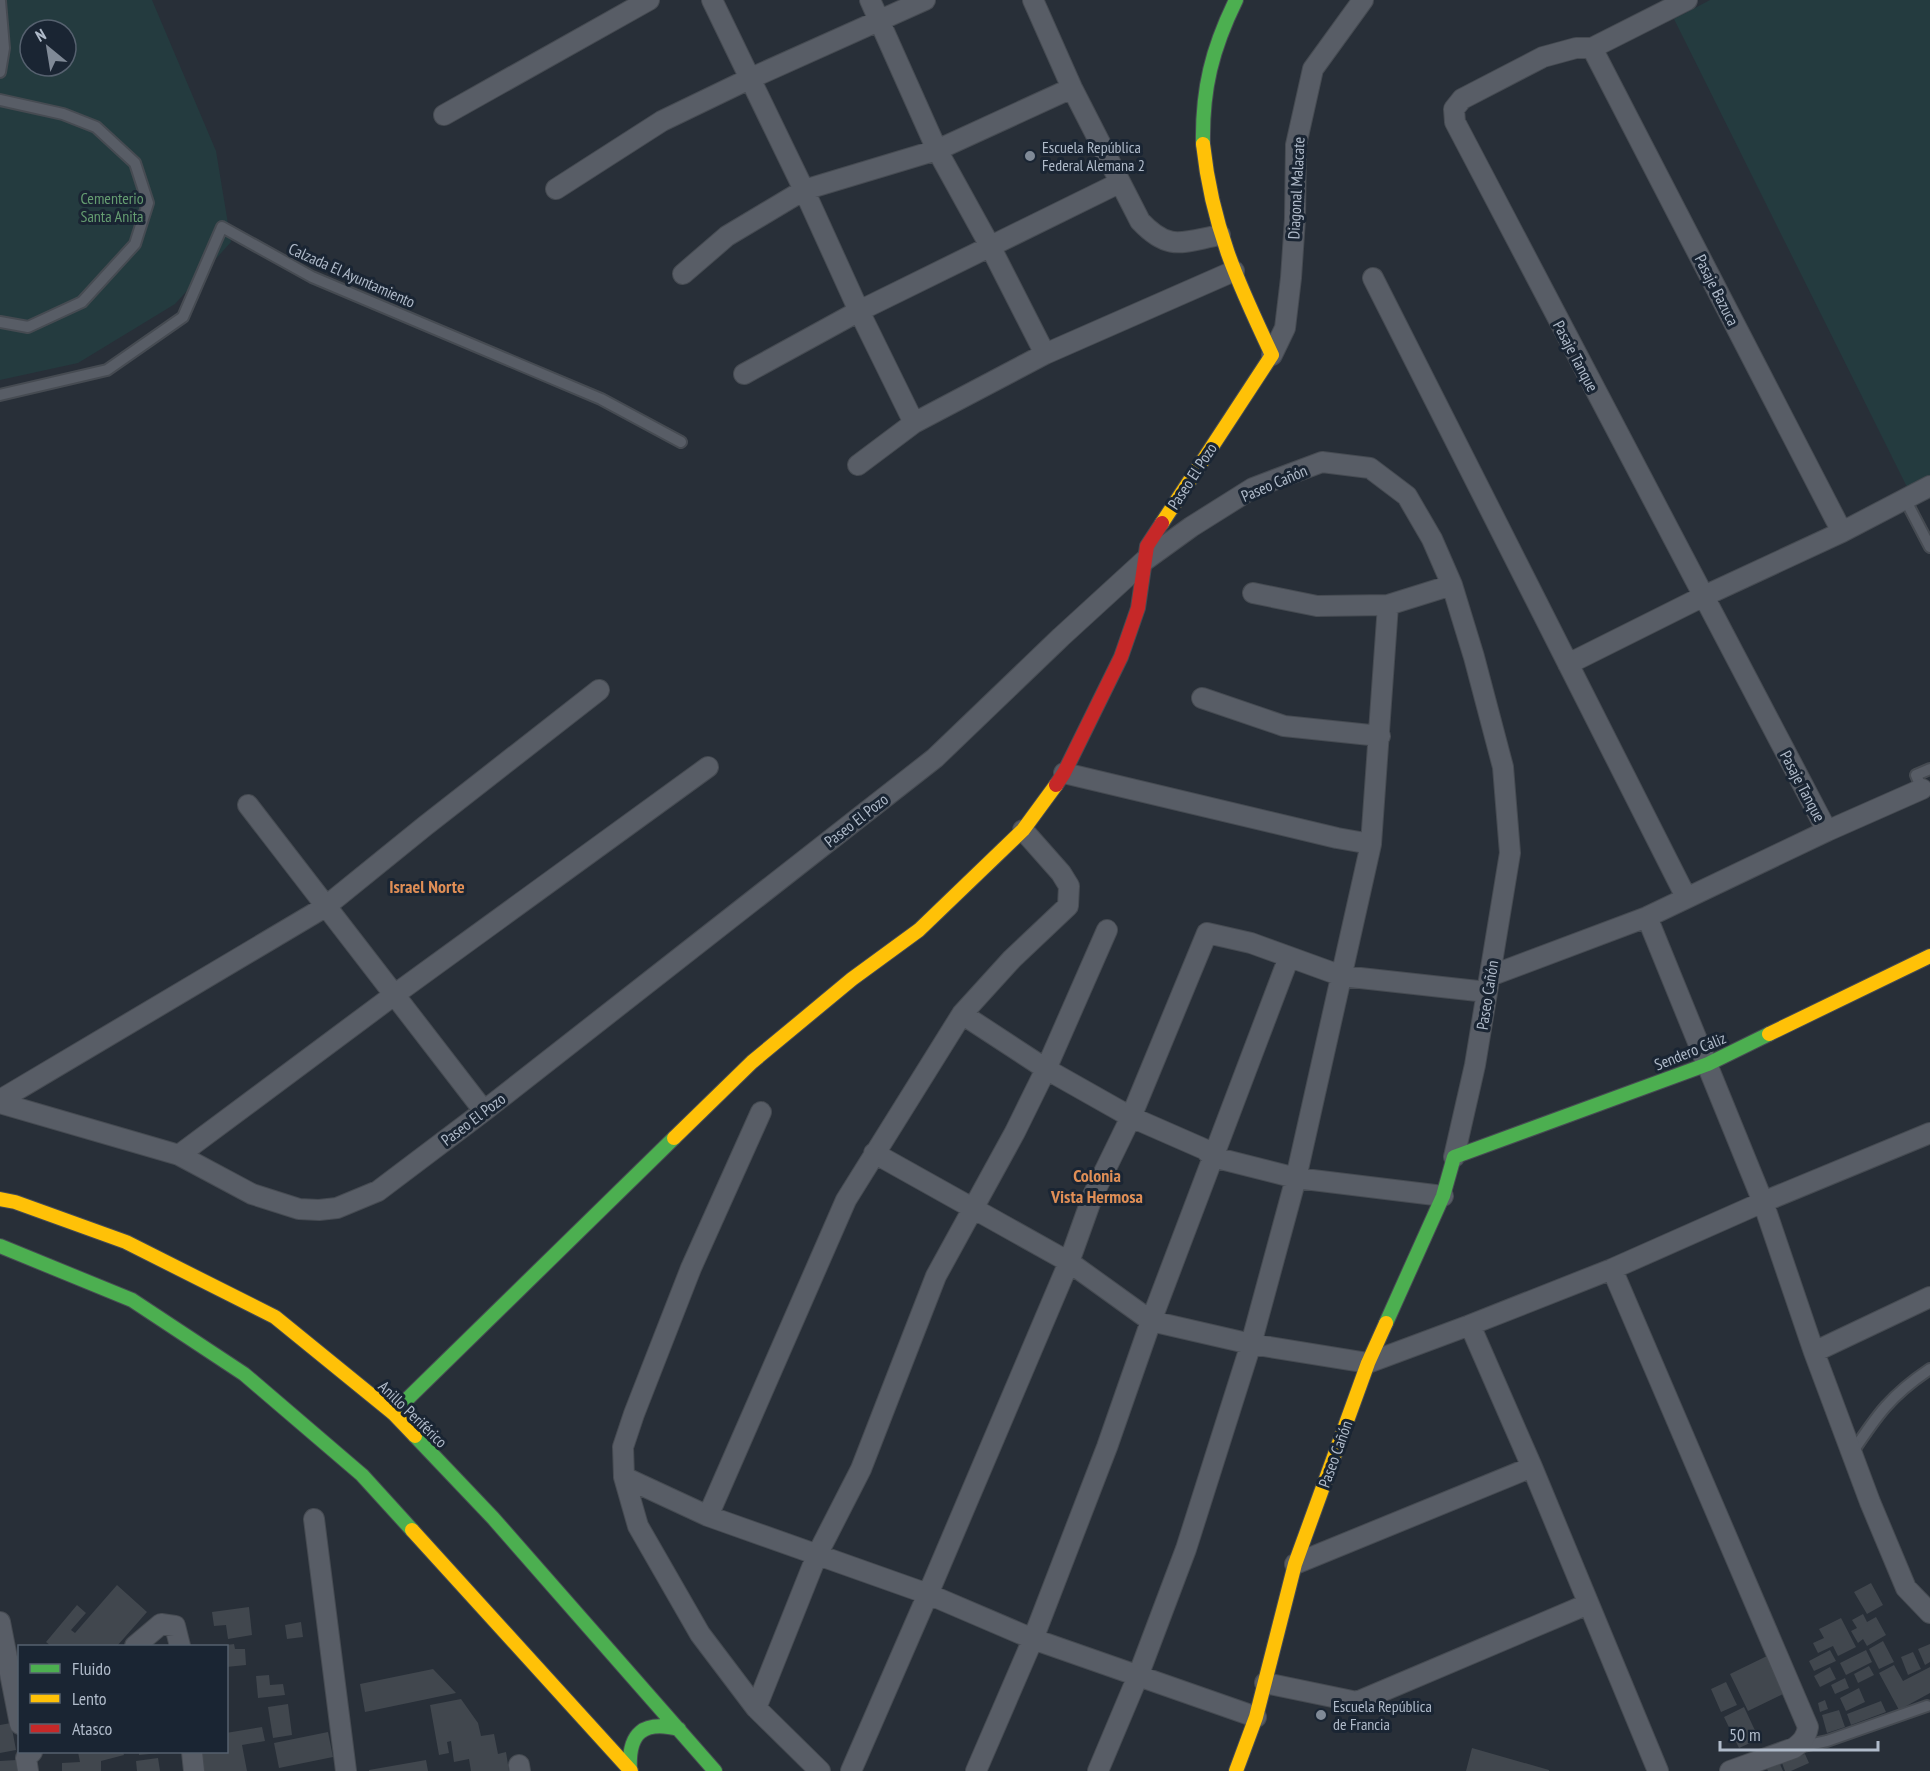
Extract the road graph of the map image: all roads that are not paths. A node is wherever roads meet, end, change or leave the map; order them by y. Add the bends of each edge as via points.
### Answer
1 (649, 0) edge
2 (712, 0) edge
3 (870, 0) edge
4 (925, 0) edge
5 (1033, 0) edge
6 (1236, 0) edge
7 (1363, 0) edge
8 (1687, 0) edge
9 (0, 1) edge
10 (880, 21) junction
11 (1592, 48) junction
12 (0, 72) edge
13 (749, 79) junction
14 (1072, 88) junction
15 (0, 100) edge
16 (444, 115) dead end
17 (937, 150) junction
18 (1119, 183) junction
19 (556, 189) dead end
20 (804, 190) junction
21 (1220, 235) junction
22 (990, 246) junction
23 (1234, 271) junction
24 (683, 274) dead end
25 (1373, 278) dead end
26 (859, 311) junction
27 (0, 322) edge
28 (1045, 354) junction
29 (1272, 356) junction
30 (744, 374) dead end
31 (0, 395) edge
32 (914, 423) junction
33 (681, 442) dead end
34 (858, 465) dead end
35 (1930, 486) edge
36 (1905, 499) junction
37 (1842, 532) junction
38 (1930, 547) edge
39 (1144, 561) junction
40 (1452, 585) junction
41 (1253, 593) dead end
42 (1702, 597) junction
43 (1388, 605) junction
44 (1568, 664) junction
45 (599, 690) dead end
46 (1202, 698) dead end
47 (1380, 736) junction
48 (708, 767) dead end
49 (1930, 768) edge
50 (1064, 773) junction
51 (1922, 789) joint
52 (248, 805) dead end
53 (1023, 831) junction
54 (1827, 831) junction
55 (1371, 844) junction
56 (1686, 897) junction
57 (325, 907) junction
58 (1647, 917) junction
59 (1107, 930) dead end
60 (1930, 956) edge
61 (1289, 957) junction
62 (1342, 976) junction
63 (1488, 984) junction
64 (394, 995) junction
65 (962, 1014) junction
66 (1708, 1064) junction
67 (1046, 1069) junction
68 (0, 1102) edge
69 (484, 1111) junction
70 (760, 1112) dead end
71 (1131, 1117) junction
72 (1930, 1133) edge
73 (874, 1153) junction
74 (179, 1155) junction
75 (1454, 1156) junction
76 (1213, 1157) junction
77 (1296, 1178) junction
78 (1443, 1196) junction
79 (0, 1199) edge
80 (1763, 1202) junction
81 (973, 1209) junction
82 (0, 1246) edge
83 (1069, 1262) junction
84 (1612, 1269) junction
85 (1930, 1297) edge
86 (1151, 1321) junction
87 (1470, 1325) junction
88 (1251, 1344) junction
89 (1814, 1352) junction
90 (1368, 1363) junction
91 (1930, 1369) edge
92 (393, 1413) junction
93 (1851, 1453) junction
94 (1532, 1467) junction
95 (624, 1477) junction
96 (708, 1516) junction
97 (314, 1519) dead end
98 (817, 1555) junction
99 (1295, 1564) junction
100 (928, 1594) junction
101 (1588, 1604) junction
102 (1930, 1613) edge
103 (0, 1622) edge
104 (1033, 1639) junction
105 (137, 1645) edge
106 (180, 1645) edge
107 (1138, 1676) junction
108 (1265, 1683) junction
109 (1927, 1706) dead end
110 (756, 1708) junction
111 (18, 1714) edge
112 (1256, 1717) junction
113 (679, 1729) junction
114 (1794, 1748) junction
115 (192, 1753) edge
116 (194, 1771) edge
117 (346, 1771) edge
118 (630, 1771) edge
119 (715, 1771) edge
120 (820, 1771) edge
121 (850, 1771) edge
122 (976, 1771) edge
123 (1098, 1771) edge
124 (1236, 1771) edge
125 (1658, 1771) edge
126 (1730, 1771) edge

1 - 16 street
2 - 13 street
3 - 10 street
4 - 10 street
5 - 14 street
6 - 21 main road via 1223,22 1210,59 1202,119 1204,172
7 - 29 street, Diagonal Malacate via 1313,69 1296,144 1293,254 1285,328
8 - 11 street, Pasaje Tanque
9 - 12 lane via 4,48
10 - 13 street
10 - 17 street
11 - 37 street, Pasaje Bazuca
11 - 42 street, Pasaje Tanque via 1543,57 1477,90 1454,109 1455,122
13 - 19 street via 662,121
13 - 20 street
14 - 17 street
14 - 18 street
15 - 27 lane via 63,114 96,127 135,163 148,202 135,244 82,302 28,327
17 - 20 street
17 - 22 street
18 - 21 street via 1140,221 1152,234 1173,244
18 - 22 street
20 - 24 street via 727,236
20 - 26 street
21 - 23 main road
22 - 26 street
22 - 28 street
23 - 28 street
23 - 29 main road
25 - 44 street
26 - 30 street
26 - 32 street
28 - 32 street
29 - 39 main road, Paseo El Pozo via 1147,546
31 - 33 lane, Calzada El Ayuntamiento via 107,370 183,317 222,227 312,277 601,399
32 - 34 street
35 - 36 street
36 - 37 street
36 - 38 lane
37 - 42 street
39 - 40 street, Paseo Cañón via 1253,488 1322,462 1370,468 1407,496
39 - 50 main road via 1138,608 1121,657
39 - 69 street, Paseo El Pozo via 935,758
40 - 43 street
40 - 63 street, Paseo Cañón via 1503,767 1510,853
41 - 43 street via 1317,606
42 - 44 street
42 - 54 street, Pasaje Tanque
43 - 47 street
44 - 56 street
45 - 57 street
46 - 47 street via 1284,726
47 - 55 street
48 - 64 street
49 - 51 lane via 1916,775
50 - 53 main road
50 - 55 street
51 - 54 street
52 - 57 street
53 - 65 street via 1069,886 1068,906
53 - 92 main road via 919,930 852,979 752,1062
54 - 56 street
55 - 62 street
56 - 58 street
57 - 64 street
57 - 68 street
58 - 63 street
58 - 66 street
59 - 67 street
60 - 66 main road, Sendero Cáliz
61 - 62 street
61 - 71 street via 1207,933
61 - 76 street
62 - 63 street
62 - 77 street
63 - 75 street, Paseo Cañón
64 - 69 street
64 - 74 street
65 - 67 street
65 - 73 street
66 - 75 main road, Sendero Cáliz
66 - 80 street
67 - 71 street
67 - 81 street
68 - 74 street, Paseo El Pozo
69 - 74 street, Paseo El Pozo via 378,1191 337,1208 299,1209 252,1194
70 - 95 street via 691,1268 634,1414 623,1447
71 - 76 street via 1204,1149
71 - 83 street via 1093,1194
72 - 80 street
73 - 81 street
73 - 96 street via 846,1200
75 - 78 main road, Paseo Cañón
76 - 77 street
76 - 86 street
77 - 78 street
77 - 88 street
78 - 90 main road, Paseo Cañón
79 - 92 main road, Anillo Periférico via 126,1242 274,1317
80 - 84 street
80 - 89 street
81 - 83 street
81 - 98 street via 936,1276 861,1469
82 - 118 main road via 132,1300 244,1374 362,1474
83 - 86 street
83 - 100 street
84 - 87 street
84 - 114 street via 1806,1722 1807,1734
85 - 89 street
86 - 88 street
86 - 104 street
87 - 90 street
87 - 94 street
88 - 90 street
88 - 107 street via 1186,1550
89 - 93 street
90 - 99 main road, Paseo Cañón
91 - 93 lane via 1905,1385 1880,1411
92 - 113 main road, Anillo Periférico via 493,1518
93 - 102 street via 1906,1588
94 - 99 street
94 - 101 street
95 - 96 street
95 - 110 street via 638,1526 700,1634
96 - 98 street
97 - 117 street
98 - 100 street
98 - 110 street
99 - 108 main road, Paseo Cañón
100 - 104 street
100 - 121 street
101 - 108 street via 1357,1702
101 - 125 street
103 - 111 street
104 - 107 street
104 - 122 street
105 - 106 street via 161,1624 175,1626
107 - 112 street
107 - 123 street
108 - 112 main road, Paseo Cañón
109 - 114 lane via 1827,1741
110 - 120 street
112 - 124 main road, Paseo Cañón
113 - 118 main road via 663,1724 647,1727 634,1738 628,1754
113 - 119 main road, Anillo Periférico
114 - 126 street
115 - 116 street

